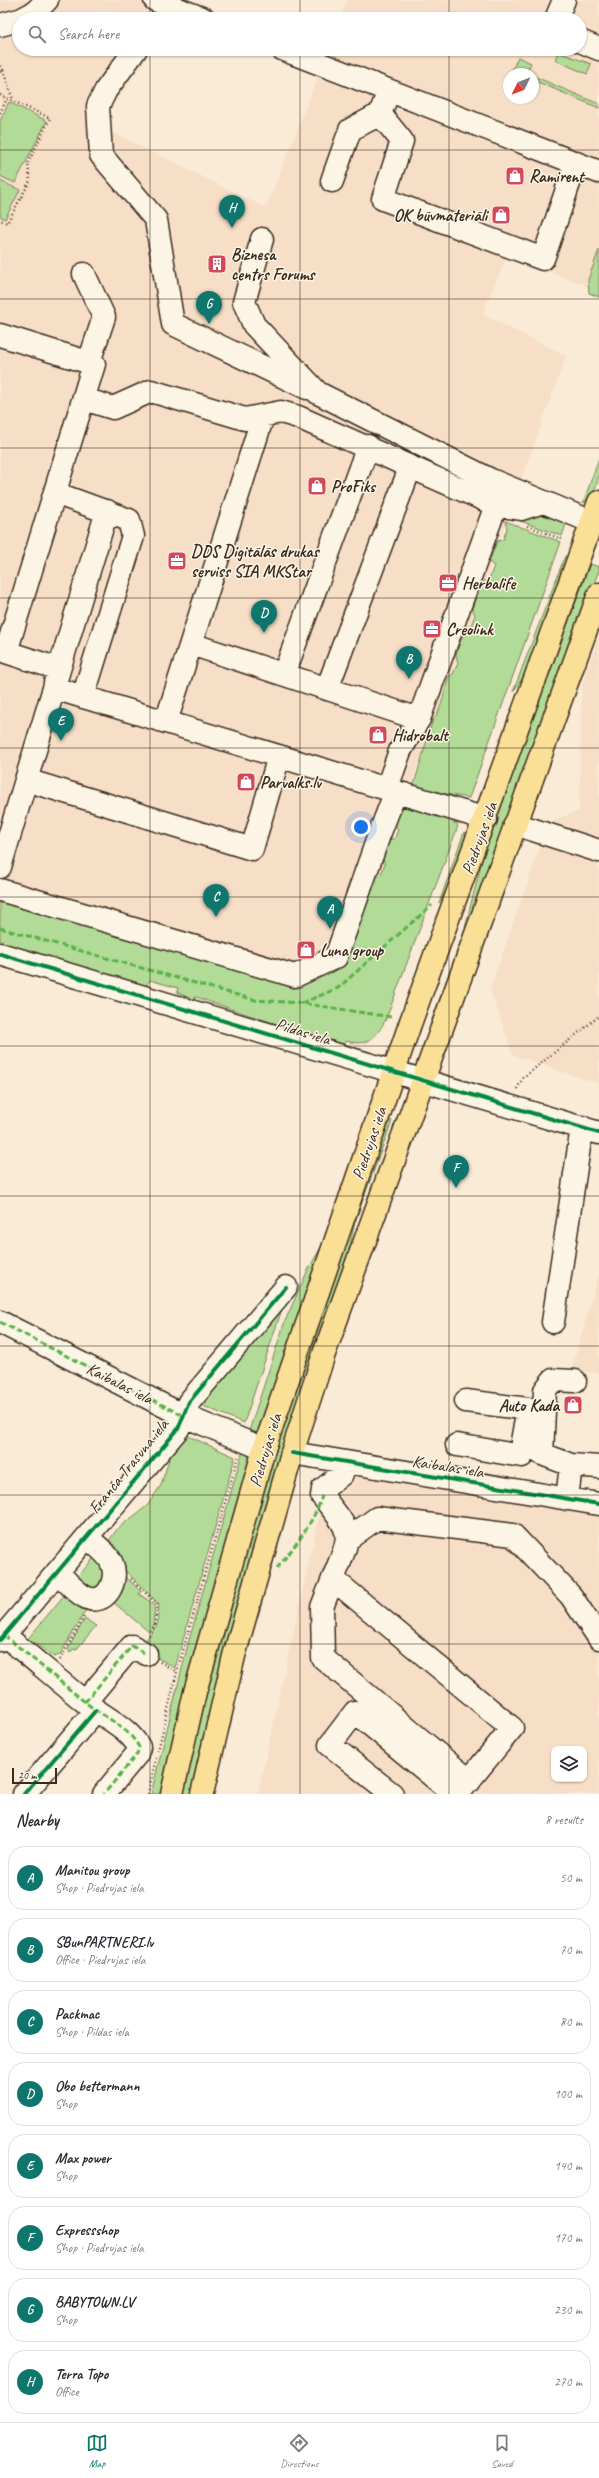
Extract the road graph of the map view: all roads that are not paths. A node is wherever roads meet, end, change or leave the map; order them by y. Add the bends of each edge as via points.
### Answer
1 (47, 0) edge
2 (564, 0) edge
3 (164, 6) edge
4 (34, 12) edge
5 (182, 12) edge
6 (559, 12) edge
7 (12, 22) edge
8 (0, 25) edge
9 (587, 44) edge
10 (599, 50) edge
11 (131, 56) edge
12 (300, 56) edge
13 (389, 90) junction
14 (380, 114) junction
15 (576, 163) junction
16 (599, 172) edge
17 (332, 181) dead end
18 (262, 239) dead end
19 (84, 274) dead end
20 (0, 335) edge
21 (89, 362) junction
22 (318, 393) junction
23 (84, 399) junction
24 (263, 416) junction
25 (368, 446) junction
26 (410, 468) junction
27 (55, 493) junction
28 (543, 502) junction
29 (496, 505) junction
30 (107, 511) junction
31 (596, 512) edge
32 (599, 594) edge
33 (191, 644) junction
34 (284, 674) junction
35 (56, 678) junction
36 (327, 689) junction
37 (83, 697) junction
38 (419, 719) junction
39 (166, 722) junction
40 (279, 756) junction
41 (26, 780) junction
42 (392, 790) junction
43 (486, 819) junction
44 (515, 824) junction
45 (599, 851) edge
46 (0, 867) edge
47 (0, 890) edge
48 (0, 954) edge
49 (394, 1072) junction
50 (423, 1080) junction
51 (590, 1130) edge
52 (286, 1287) dead end
53 (0, 1322) edge
54 (553, 1322) dead end
55 (575, 1381) dead end
56 (466, 1401) dead end
57 (184, 1416) junction
58 (522, 1442) junction
59 (457, 1445) dead end
60 (264, 1449) junction
61 (292, 1454) junction
62 (542, 1454) junction
63 (345, 1463) junction
64 (571, 1464) junction
65 (599, 1466) edge
66 (567, 1498) junction
67 (599, 1504) edge
68 (87, 1537) junction
69 (348, 1539) junction
70 (57, 1572) junction
71 (333, 1579) junction
72 (2, 1637) edge
73 (599, 1638) edge
74 (141, 1652) road end
75 (90, 1706) junction
76 (460, 1790) edge
77 (24, 1794) edge
78 (104, 1794) edge
79 (172, 1794) edge
80 (202, 1794) edge
81 (392, 1794) edge

1 - 4 street
2 - 6 street
3 - 5 street
7 - 8 street
9 - 10 street
11 - 22 street via 106,90 98,106 101,155 156,220 173,324
12 - 13 street
13 - 14 street
13 - 15 street
14 - 15 street via 402,141 383,199 543,259
14 - 17 street via 350,130
15 - 16 street
18 - 22 street via 244,302 254,325
19 - 21 street via 104,317
20 - 21 street
21 - 23 street via 94,364
22 - 28 street via 491,480
23 - 24 street via 113,408 151,390 245,420
23 - 27 street
24 - 25 street via 281,412
24 - 33 street
25 - 26 street
25 - 34 street
26 - 29 street
26 - 36 street
27 - 30 street
27 - 35 street via 6,652
28 - 29 street via 522,509
28 - 31 street
29 - 38 street
30 - 35 street
30 - 37 street via 129,520 133,536
31 - 43 main road, Piedrujas iela
32 - 44 main road, Piedrujas iela
33 - 34 street
33 - 39 street
34 - 36 street
35 - 37 street
35 - 41 street
36 - 38 street
37 - 39 street
38 - 42 street via 400,751
39 - 40 street
40 - 41 street via 252,849
40 - 42 street
41 - 46 street
42 - 43 street
42 - 47 street via 336,957 295,976
43 - 49 main road, Piedrujas iela
44 - 45 street
44 - 50 main road, Piedrujas iela
48 - 49 street, Pildas iela
49 - 50 street, Pildas iela
49 - 60 main road, Piedrujas iela
50 - 51 street, Pildas iela
50 - 61 main road, Piedrujas iela via 324,1354
51 - 54 street
52 - 57 street, Franča Trasuna iela via 190,1402
53 - 57 street, Kaibalas iela
55 - 62 street via 553,1380 545,1390
56 - 58 street via 528,1409
57 - 60 street, Kaibalas iela
57 - 68 street, Franča Trasuna iela via 178,1429
58 - 59 street via 522,1456
58 - 62 street
60 - 79 main road, Piedrujas iela via 195,1692
61 - 63 street, Kaibalas iela
61 - 80 main road, Piedrujas iela via 234,1656
62 - 64 street
63 - 66 street, Kaibalas iela
63 - 69 street via 342,1474 323,1489 322,1496 344,1523
64 - 65 street
64 - 66 street
66 - 67 street, Kaibalas iela
68 - 70 street, Franča Trasuna iela
68 - 70 street via 112,1562 114,1570 111,1588 101,1598 93,1600 85,1597
69 - 71 street
69 - 73 street via 377,1518 513,1535 572,1596
70 - 72 street, Franča Trasuna iela
71 - 76 street via 322,1607 323,1658
71 - 76 street via 512,1728
72 - 75 street
74 - 75 street via 132,1646
75 - 77 street
75 - 78 street via 112,1720 135,1740 139,1747 137,1754
76 - 81 street via 355,1712 330,1745

